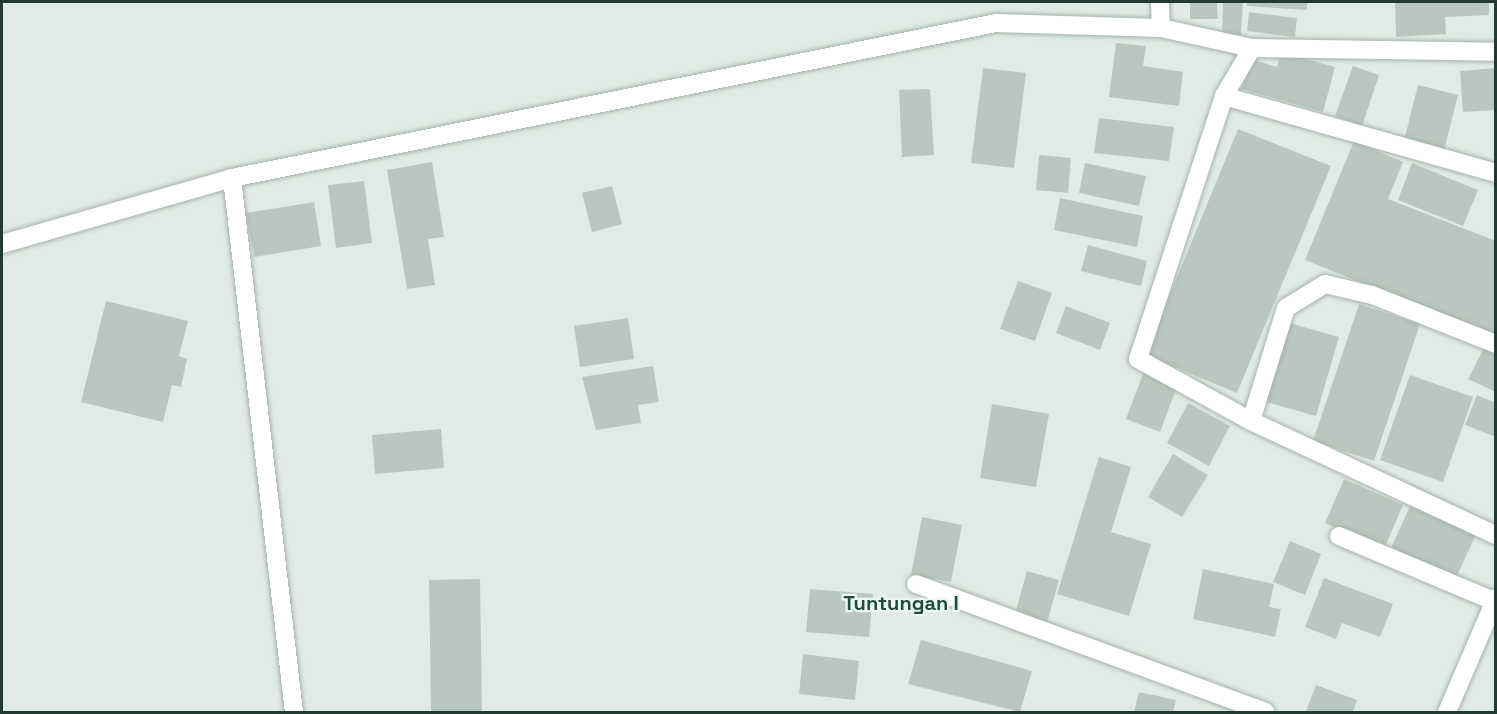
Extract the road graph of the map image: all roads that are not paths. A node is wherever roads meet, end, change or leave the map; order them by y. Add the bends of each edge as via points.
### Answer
1 (1160, 2) edge
2 (1161, 28) junction
3 (1252, 48) junction
4 (1496, 52) edge
5 (1224, 96) junction
6 (1496, 173) edge
7 (232, 178) junction
8 (2, 244) edge
9 (1496, 344) edge
10 (1251, 421) junction
11 (1496, 534) edge
12 (1339, 536) dead end
13 (916, 584) dead end
14 (1495, 599) edge
15 (294, 712) edge
16 (1265, 712) edge
17 (1447, 712) edge

1 - 2 street
2 - 3 street
2 - 7 street via 996,23
3 - 4 street
3 - 5 street
5 - 6 street
5 - 10 street via 1138,358
7 - 8 street
7 - 15 street
9 - 10 street via 1372,295 1325,284 1286,308
10 - 11 street
12 - 14 street
13 - 16 street
14 - 17 street

